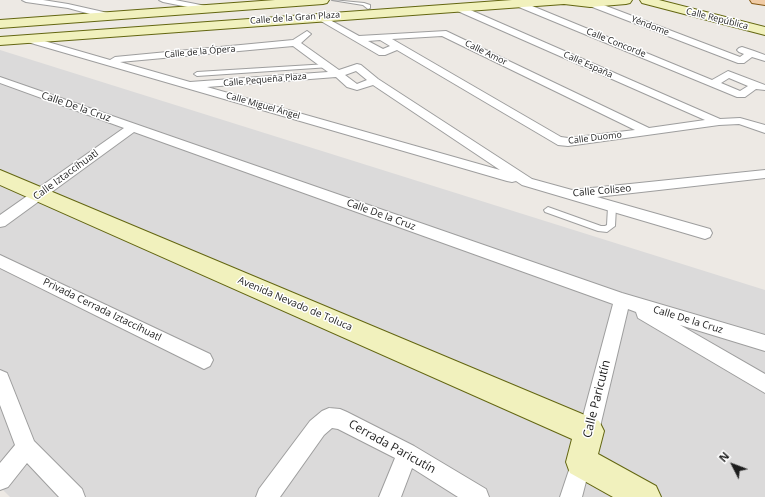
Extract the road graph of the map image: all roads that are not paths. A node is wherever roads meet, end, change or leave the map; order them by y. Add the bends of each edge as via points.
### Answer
1 (26, 0) edge
2 (163, 0) edge
3 (323, 0) edge
4 (334, 0) edge
5 (564, 0) edge
6 (626, 0) edge
7 (646, 0) edge
8 (756, 0) edge
9 (302, 1) edge
10 (765, 1) edge
11 (517, 3) junction
12 (590, 3) junction
13 (238, 6) junction
14 (456, 7) junction
15 (203, 8) junction
16 (368, 8) dead end
17 (105, 16) junction
18 (318, 16) junction
19 (276, 20) junction
20 (0, 24) edge
21 (0, 30) edge
22 (765, 31) edge
23 (307, 34) dead end
24 (382, 37) junction
25 (27, 39) junction
26 (358, 39) junction
27 (0, 41) edge
28 (720, 42) dead end
29 (295, 43) junction
30 (732, 46) dead end
31 (397, 47) junction
32 (711, 49) junction
33 (751, 53) junction
34 (765, 58) edge
35 (106, 61) junction
36 (328, 66) junction
37 (197, 74) dead end
38 (338, 74) junction
39 (0, 80) edge
40 (374, 81) junction
41 (714, 83) junction
42 (192, 86) junction
43 (760, 87) edge
44 (719, 122) junction
45 (133, 127) junction
46 (765, 129) edge
47 (647, 131) junction
48 (765, 174) edge
49 (0, 177) edge
50 (527, 182) junction
51 (40, 194) junction
52 (572, 195) junction
53 (612, 207) junction
54 (548, 210) dead end
55 (0, 222) edge
56 (705, 233) dead end
57 (0, 261) edge
58 (622, 300) junction
59 (765, 343) edge
60 (204, 360) dead end
61 (0, 379) edge
62 (765, 384) edge
63 (589, 431) junction
64 (26, 448) junction
65 (407, 453) junction
66 (581, 462) junction
67 (0, 479) edge
68 (74, 497) edge
69 (267, 497) edge
70 (390, 497) edge
71 (478, 497) edge
72 (571, 497) edge
73 (645, 497) edge

1 - 17 street via 68,6
2 - 15 street
3 - 9 street, Calle de la Gran Plaza
4 - 16 lane via 364,4
5 - 11 street, Calle de la Gran Plaza
5 - 12 street, Calle de la Gran Plaza
6 - 12 street, Calle de la Gran Plaza
7 - 22 street, Calle República
8 - 10 main road
9 - 13 street, Calle de la Gran Plaza
11 - 14 street, Calle de la Gran Plaza
11 - 41 street, Calle Concorde
12 - 32 street, Yéndome
13 - 15 street, Calle de la Gran Plaza
13 - 19 street via 230,15
14 - 18 street, Calle de la Gran Plaza
14 - 44 street, Calle España
15 - 17 street, Calle de la Gran Plaza
17 - 20 street, Calle de la Gran Plaza
18 - 19 street, Calle de la Gran Plaza
18 - 26 street
19 - 25 street, Calle de la Gran Plaza
21 - 25 street, Calle Miguel Ángel
23 - 29 street
24 - 26 street, Calle Amor
24 - 31 street, Calle Duomo
24 - 47 street, Calle Amor via 443,33
25 - 27 street, Calle de la Gran Plaza
25 - 35 street, Calle Miguel Ángel
26 - 31 street via 382,53
28 - 32 street
29 - 35 street, Calle de la Ópera
29 - 36 street
30 - 33 street
31 - 47 street, Calle Duomo via 558,141 568,142
32 - 33 street via 741,60
33 - 34 street
35 - 42 street, Calle Miguel Ángel
36 - 37 lane
36 - 38 street
38 - 40 street via 353,87
38 - 40 street, Calle Coliseo via 357,67
38 - 42 street, Calle Pequeña Plaza
39 - 45 street, Calle De la Cruz
40 - 50 street, Calle Coliseo
41 - 43 street via 741,95
41 - 43 street via 728,74
42 - 50 street, Calle Miguel Ángel
44 - 46 street, Calle Duomo via 746,122
44 - 47 street, Calle Duomo
45 - 51 street, Calle Iztaccíhuatl
45 - 58 street, Calle De la Cruz
48 - 52 street, Calle Coliseo
49 - 51 street, Avenida Nevado de Toluca
50 - 52 street, Calle Coliseo
51 - 55 street, Calle Iztaccíhuatl
51 - 63 street, Avenida Nevado de Toluca
52 - 53 street
53 - 54 lane via 611,226 607,229
53 - 56 street
57 - 60 street, Privada Cerrada Iztaccíhuatl
58 - 59 street, Calle De la Cruz
58 - 62 street
58 - 63 street, Calle Paricutín
61 - 64 street
63 - 66 street, Calle Paricutín
64 - 67 street
64 - 68 street
65 - 69 street, Cerrada Paricutín via 340,419 329,418 317,428
65 - 70 street
65 - 71 street, Cerrada Paricutín
66 - 72 street, Calle Paricutín
66 - 73 street

